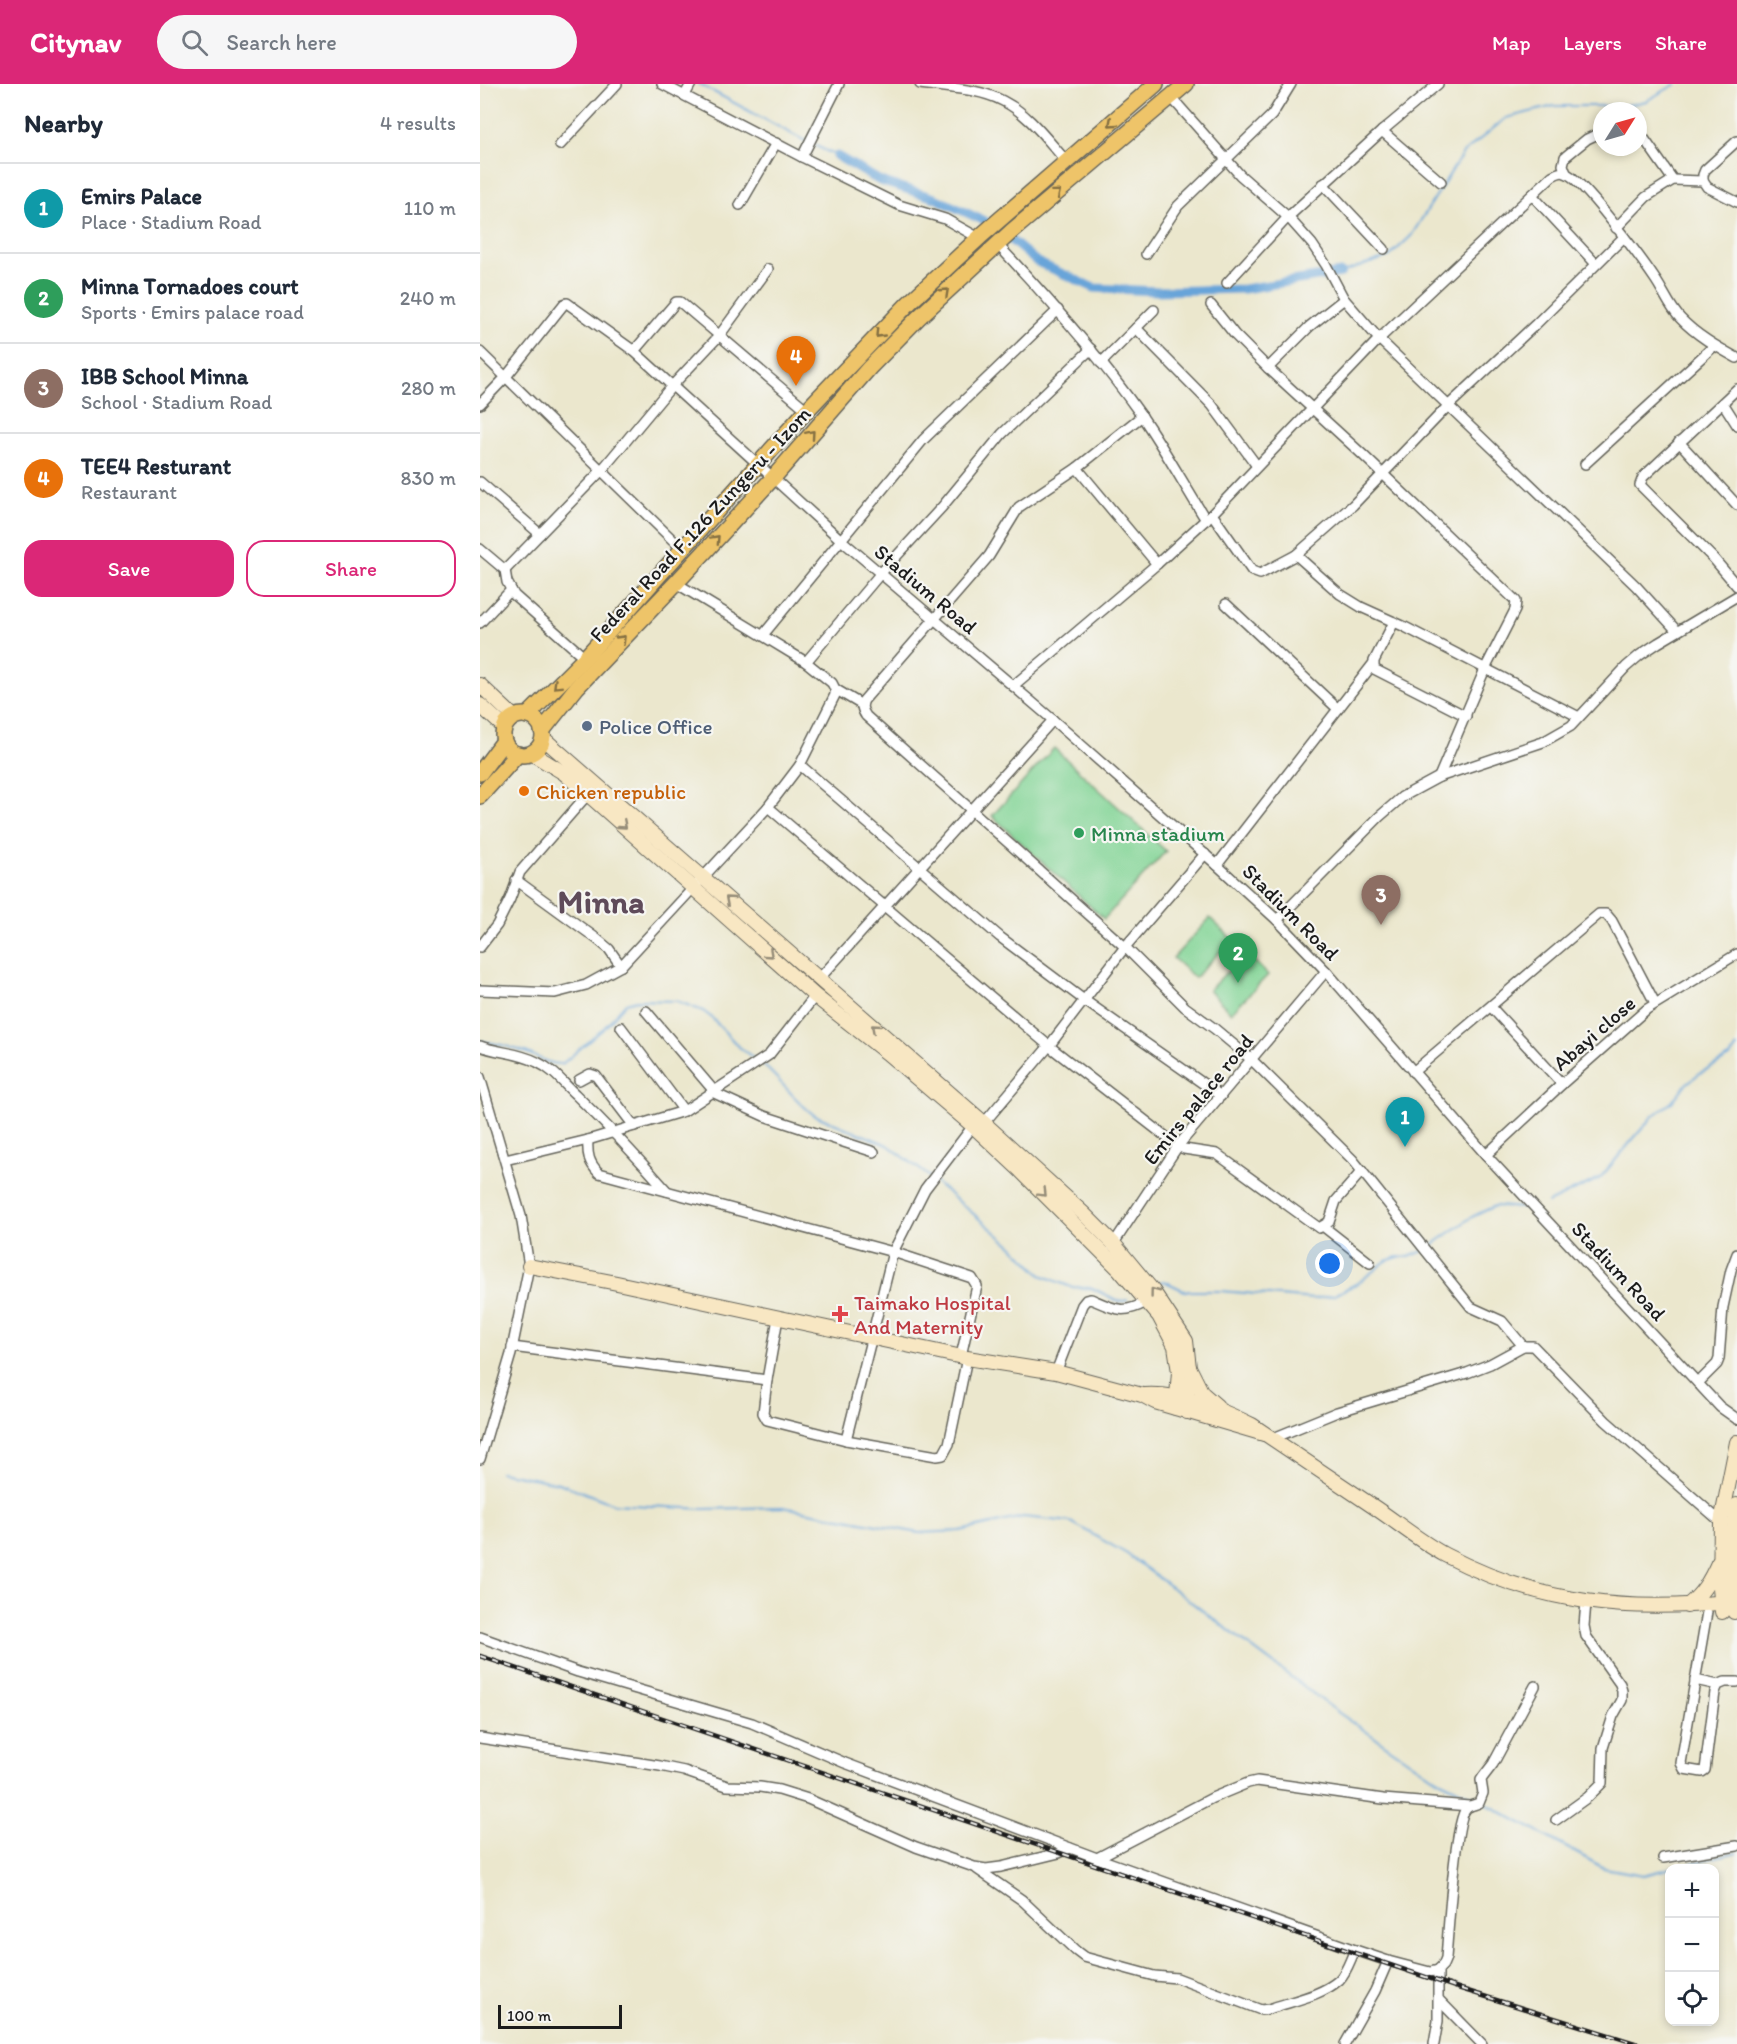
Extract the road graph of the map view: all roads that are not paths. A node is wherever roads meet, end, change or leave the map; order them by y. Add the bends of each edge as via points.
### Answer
1 (617, 84) edge
2 (662, 84) edge
3 (839, 84) edge
4 (920, 84) edge
5 (1156, 84) edge
6 (1186, 84) edge
7 (1290, 84) edge
8 (1438, 84) edge
9 (1427, 88) edge
10 (688, 89) edge
11 (1171, 97) junction
12 (1382, 131) junction
13 (1593, 136) edge
14 (1093, 139) junction
15 (1737, 141) edge
16 (776, 143) junction
17 (1647, 143) edge
18 (560, 145) dead end
19 (804, 153) junction
20 (1106, 153) junction
21 (1226, 160) junction
22 (1067, 162) junction
23 (1566, 173) junction
24 (1673, 180) junction
25 (1441, 182) dead end
26 (1703, 182) junction
27 (1323, 184) junction
28 (1532, 195) junction
29 (1737, 202) edge
30 (740, 205) dead end
31 (1288, 217) junction
32 (1616, 228) junction
33 (981, 237) junction
34 (1624, 237) junction
35 (998, 243) junction
36 (1384, 249) dead end
37 (1146, 254) dead end
38 (1596, 264) junction
39 (768, 269) dead end
40 (1227, 283) dead end
41 (1344, 299) junction
42 (1211, 305) dead end
43 (1058, 310) junction
44 (1154, 310) dead end
45 (1136, 327) junction
46 (720, 336) junction
47 (1379, 339) junction
48 (1714, 345) junction
49 (1091, 349) junction
50 (634, 351) junction
51 (480, 352) edge
52 (1737, 358) edge
53 (1101, 363) junction
54 (1268, 368) junction
55 (505, 378) junction
56 (671, 387) junction
57 (1737, 390) edge
58 (1723, 403) junction
59 (480, 404) edge
60 (1448, 406) junction
61 (1312, 408) junction
62 (807, 410) junction
63 (1142, 416) junction
64 (1737, 425) edge
65 (1679, 442) junction
66 (1585, 464) dead end
67 (758, 465) junction
68 (1257, 466) junction
69 (1077, 468) junction
70 (601, 471) junction
71 (1383, 475) junction
72 (773, 478) junction
73 (480, 482) edge
74 (1737, 505) edge
75 (1209, 517) junction
76 (540, 534) junction
77 (840, 539) junction
78 (480, 549) edge
79 (682, 549) junction
80 (1296, 555) junction
81 (1157, 564) junction
82 (505, 570) junction
83 (880, 574) junction
84 (676, 582) junction
85 (1737, 586) edge
86 (511, 590) junction
87 (1737, 596) edge
88 (1226, 604) dead end
89 (935, 619) junction
90 (1394, 622) junction
91 (480, 623) edge
92 (1677, 631) junction
93 (763, 635) junction
94 (585, 658) junction
95 (806, 662) junction
96 (1373, 664) junction
97 (1485, 669) junction
98 (480, 686) edge
99 (1013, 686) junction
100 (836, 689) junction
101 (480, 705) edge
102 (862, 705) junction
103 (1338, 709) junction
104 (1466, 716) junction
105 (1579, 717) junction
106 (1053, 720) junction
107 (513, 725) junction
108 (542, 734) junction
109 (524, 754) junction
110 (800, 765) junction
111 (480, 773) edge
112 (1439, 777) junction
113 (588, 794) junction
114 (480, 796) edge
115 (768, 807) junction
116 (973, 810) junction
117 (1204, 854) junction
118 (1217, 865) junction
119 (920, 868) junction
120 (516, 880) junction
121 (699, 882) junction
122 (886, 906) junction
123 (1277, 920) junction
124 (480, 947) edge
125 (1125, 947) junction
126 (1737, 954) edge
127 (621, 966) junction
128 (1326, 971) junction
129 (819, 979) junction
130 (480, 990) edge
131 (816, 996) junction
132 (1084, 1000) junction
133 (1655, 1004) junction
134 (1491, 1007) junction
135 (646, 1011) dead end
136 (621, 1027) dead end
137 (480, 1046) edge
138 (1049, 1046) junction
139 (1252, 1060) junction
140 (1413, 1072) junction
141 (480, 1077) edge
142 (579, 1080) dead end
143 (1562, 1084) junction
144 (713, 1091) junction
145 (1221, 1096) junction
146 (684, 1111) junction
147 (978, 1125) junction
148 (634, 1126) junction
149 (614, 1131) junction
150 (588, 1140) junction
151 (1178, 1146) junction
152 (874, 1152) dead end
153 (1486, 1155) junction
154 (505, 1160) junction
155 (1362, 1171) junction
156 (667, 1191) junction
157 (1324, 1227) junction
158 (1109, 1250) junction
159 (893, 1252) junction
160 (1737, 1254) edge
161 (1370, 1263) dead end
162 (529, 1266) junction
163 (1146, 1302) junction
164 (778, 1318) junction
165 (872, 1337) junction
166 (1523, 1346) junction
167 (512, 1347) junction
168 (964, 1357) junction
169 (1190, 1368) junction
170 (1056, 1372) junction
171 (767, 1380) junction
172 (1698, 1383) junction
173 (1182, 1405) junction
174 (1221, 1410) junction
175 (1737, 1419) edge
176 (1267, 1437) junction
177 (846, 1440) junction
178 (1737, 1442) edge
179 (480, 1459) edge
180 (1737, 1505) edge
181 (1721, 1522) junction
182 (1721, 1556) junction
183 (1735, 1574) edge
184 (1586, 1602) junction
185 (1682, 1606) junction
186 (1731, 1607) edge
187 (1707, 1612) junction
188 (480, 1637) edge
189 (1695, 1680) junction
190 (1737, 1682) edge
191 (1718, 1685) junction
192 (1536, 1686) dead end
193 (480, 1738) edge
194 (1469, 1806) junction
195 (1556, 1820) dead end
196 (1737, 1846) edge
197 (1070, 1848) junction
198 (1097, 1858) junction
199 (1663, 1858) dead end
200 (975, 1867) junction
201 (1355, 1950) junction
202 (1388, 1961) junction
203 (1438, 1970) junction
204 (1439, 2001) junction
205 (1345, 2044) edge
206 (1434, 2044) edge
207 (1482, 2044) edge

1 - 18 street
2 - 10 street
3 - 19 street
4 - 22 street via 982,93 1003,101 1024,116
5 -> 14 main road, Federal Road F.126 Zungeru - Izom
6 - 11 main road, Federal Road F.126 Zungeru - Izom
7 - 21 street via 1272,115
8 - 9 street
9 - 12 street
10 - 16 street
11 - 20 main road, Federal Road F.126 Zungeru - Izom
11 - 21 street
12 - 25 street
12 - 27 street
13 - 23 street via 1565,157
14 - 20 main road
14 - 22 main road, Federal Road F.126 Zungeru - Izom
15 - 26 street via 1705,170
16 - 19 street
16 - 30 street
17 - 24 street
19 - 33 street via 899,205 945,219
35 -> 20 main road, Federal Road F.126 Zungeru - Izom
21 - 31 street
21 - 37 street via 1187,196
22 - 33 main road, Federal Road F.126 Zungeru - Izom
23 - 28 street via 1552,176
23 - 32 street via 1579,182
24 - 26 street
24 - 32 street via 1646,197
26 - 29 street
27 - 31 street
27 - 36 street
28 - 38 street
28 - 47 street
31 - 40 street
31 - 41 street via 1316,249
32 - 34 street
33 -> 62 main road, Federal Road F.126 Zungeru - Izom via 909,303
34 - 38 street
34 - 48 street via 1680,318
35 - 43 street
72 -> 35 main road, Federal Road F.126 Zungeru - Izom via 869,368
38 - 60 street
39 - 46 street
41 - 47 street
41 - 54 street
42 - 54 street
43 - 49 street
43 - 77 street via 923,440
44 - 45 street
45 - 53 street
45 - 68 street via 1212,405
46 - 50 street via 676,302
46 - 56 street
46 - 62 street
47 - 60 street
47 - 61 street
48 - 52 street
48 - 66 street
49 - 53 street
49 - 83 street via 1002,434
50 - 55 street, Stadium Road via 567,303
50 - 56 street, Stadium Road
51 - 55 street
53 - 63 street
54 - 61 street
55 - 59 street
55 - 70 street
56 - 67 street, Stadium Road
56 - 70 street
57 - 58 street
58 - 64 street
58 - 65 street
60 - 71 street
60 - 92 street via 1636,586
61 - 68 street
61 - 71 street
62 - 67 main road, Federal Road F.126 Zungeru - Izom
63 - 69 street
63 - 75 street
65 - 74 street
65 - 85 street via 1643,477 1640,485
67 - 72 street, Stadium Road
67 - 79 main road, Federal Road F.126 Zungeru - Izom
68 - 75 street
69 - 81 street
69 - 89 street via 1019,507 989,556
70 - 76 street
70 - 79 street
71 - 80 street
71 - 97 street via 1516,601
72 - 77 street, Stadium Road
84 -> 72 main road, Federal Road F.126 Zungeru - Izom
73 - 76 street
75 - 80 street via 1252,571 1260,574
75 - 81 street
76 - 82 street
77 - 83 street, Stadium Road
77 - 93 street
78 - 82 street
79 - 94 main road, Federal Road F.126 Zungeru - Izom
80 - 90 street via 1340,594
81 - 99 street
82 - 86 street
83 - 89 street, Stadium Road
83 - 95 street
84 - 93 street
108 -> 84 main road, Federal Road F.126 Zungeru - Izom via 577,687
86 - 91 street
86 - 94 street
87 - 92 street
88 - 103 street
89 - 99 street, Stadium Road
89 - 102 street
90 - 96 street
90 - 97 street
92 - 105 street via 1626,668
93 - 95 street
94 -> 107 main road, Federal Road F.126 Zungeru - Izom
95 - 100 street
96 - 103 street
96 - 104 street via 1379,672
97 - 104 street
97 - 105 street
98 - 107 street
99 - 106 street, Stadium Road
100 - 102 street
100 - 110 street
101 - 107 street
102 - 116 street via 866,716
103 - 118 street
104 - 112 street
105 - 112 street via 1543,742
106 - 116 street
106 - 117 street, Stadium Road
107 - 108 main road via 537,721
107 - 109 main road via 507,747
107 - 111 main road, Federal Road F.126 Zungeru - Izom
108 - 109 main road via 541,744
108 - 121 street
109 - 113 street via 564,773
109 - 114 main road
110 - 115 street
110 - 119 street
112 - 123 street via 1387,810
113 - 120 street
113 -> 121 street
115 - 121 street
115 - 122 street
116 - 119 street
116 - 125 street
117 - 118 street, Stadium Road
117 - 125 street
118 - 123 street, Stadium Road
119 - 122 street
119 - 132 street via 1000,937
120 - 124 street via 497,925
120 - 127 street via 597,939
121 - 127 street
129 -> 121 street
121 -> 131 street
122 - 129 street
122 - 138 street
123 - 128 street, Stadium Road
125 - 132 street
125 - 139 street via 1185,1007
126 - 133 street, Abayi close
127 - 130 street via 586,985 555,993
128 - 139 street, Emirs palace road
128 - 140 street, Stadium Road
147 -> 129 street
131 - 144 street via 769,1055
131 - 147 street
132 - 138 street
132 - 145 street
133 - 134 street via 1612,921 1606,914 1599,914
133 - 143 street, Abayi close
134 - 140 street
134 - 143 street
135 - 144 street
136 - 146 street
137 - 149 street via 516,1053 556,1073
138 - 147 street
138 - 151 street
139 - 145 street, Emirs palace road
139 - 155 street
140 - 153 street, Stadium Road
141 - 154 street
142 - 148 street via 590,1074 596,1076
143 - 153 street, Abayi close
144 - 146 street
144 - 152 street via 764,1116
145 - 151 street, Emirs palace road
146 - 148 street
147 - 158 street via 1021,1171
147 - 159 street via 925,1189
148 - 149 street
149 - 150 street
149 - 156 street
150 - 154 street
150 - 156 street via 590,1164 599,1173
151 - 157 street via 1217,1155 1313,1224
151 - 158 street, Emirs palace road
153 - 172 street, Stadium Road
154 - 162 street via 521,1216
155 - 157 street via 1340,1196
155 - 166 street via 1471,1307 1502,1321
156 - 159 street
157 - 161 street
158 - 163 street
169 -> 158 street via 1188,1346 1174,1321 1153,1291
159 - 165 street
159 - 168 street via 975,1281
160 - 172 street via 1723,1307 1719,1359
162 - 164 street
162 - 167 street
163 - 170 street via 1127,1311 1086,1300
163 - 173 street via 1175,1346
164 - 165 street
164 - 171 street
165 - 168 street
165 - 177 street
166 - 176 street via 1467,1373
166 - 181 street via 1537,1350 1606,1421
167 - 171 street
167 - 179 street
168 - 170 street
168 - 177 street via 949,1444 942,1455
169 - 173 street
169 - 174 street via 1202,1393
170 - 173 street via 1142,1395 1164,1394
171 - 177 street via 763,1413 767,1420
172 - 175 street, Stadium Road
173 - 174 street
173 - 176 street
174 - 176 street
176 - 184 street via 1443,1554 1489,1576
178 - 181 street
180 - 183 street via 1733,1524
181 - 182 street
182 - 185 street via 1707,1585
182 - 186 street
183 - 186 street
184 - 185 street
184 - 195 street via 1586,1636 1620,1684 1622,1700 1604,1748 1602,1783
185 - 186 street
185 - 187 street
186 - 187 street
187 - 189 street
188 - 197 street via 578,1672 752,1724
189 - 191 street
189 - 191 street via 1681,1763 1684,1769 1705,1770
190 - 191 street
192 - 194 street via 1481,1780 1483,1793 1479,1803
193 - 200 street via 660,1766 727,1786 779,1790
194 - 198 street via 1383,1799 1257,1781 1212,1798
194 - 203 street via 1460,1827 1446,1958
196 - 199 street
197 - 198 street
197 - 200 street via 1001,1867
198 - 201 street
200 - 201 street via 1022,1900 1084,1957 1154,1976 1177,1978 1262,2010 1310,1995 1340,1979
201 - 202 street
202 - 203 street via 1430,1972
202 - 205 street
203 - 204 street
204 - 206 street
204 - 207 street

